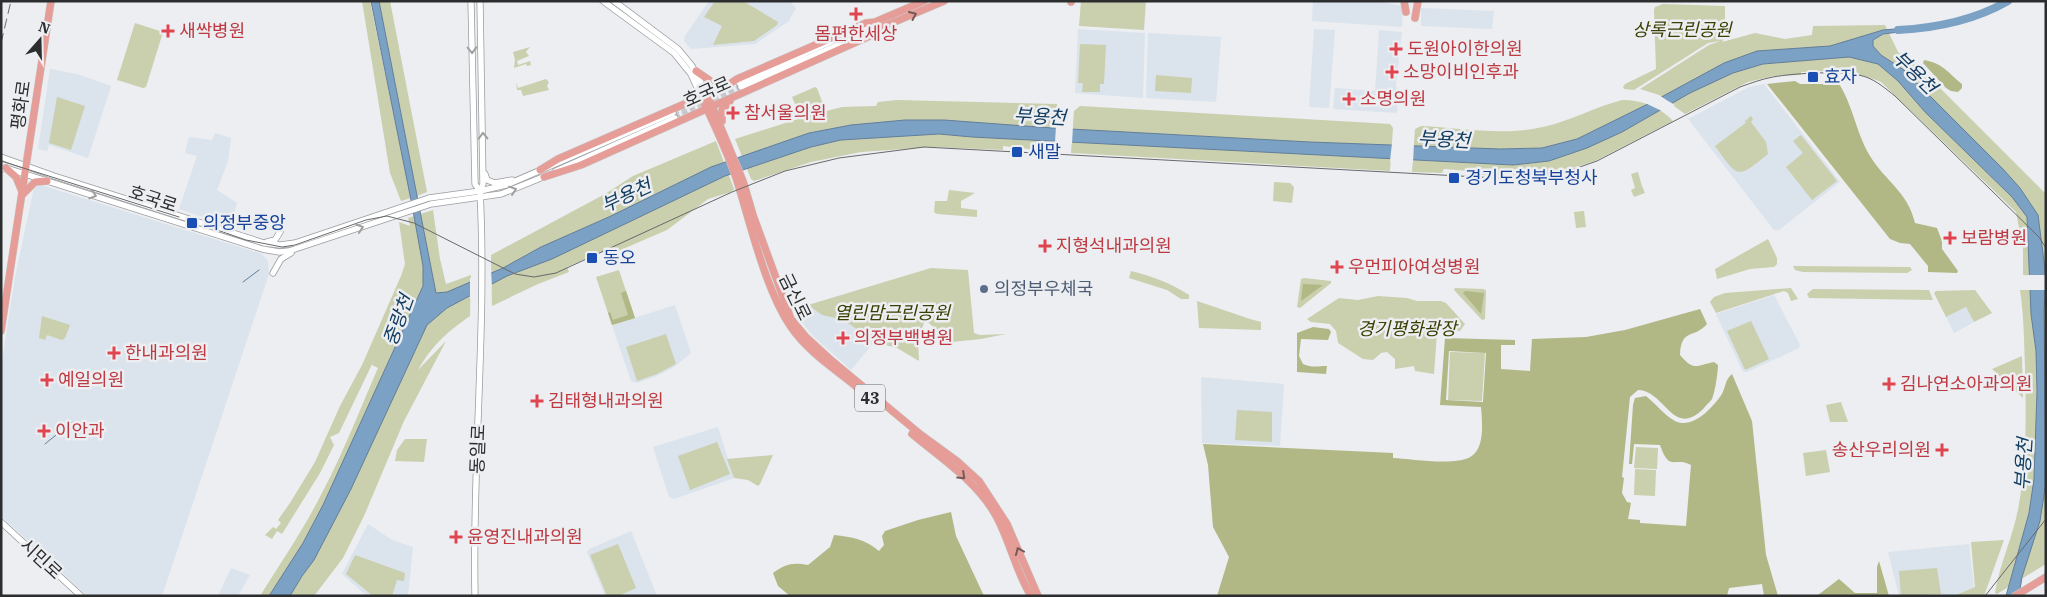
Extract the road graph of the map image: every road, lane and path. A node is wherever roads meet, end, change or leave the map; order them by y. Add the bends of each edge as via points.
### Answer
1 (51, 1) edge
2 (472, 1) edge
3 (480, 1) edge
4 (603, 1) edge
5 (614, 1) edge
6 (924, 1) edge
7 (944, 1) edge
8 (1404, 1) edge
9 (1418, 1) edge
10 (1406, 12) dead end
11 (1415, 18) dead end
12 (696, 71) junction
13 (739, 85) junction
14 (704, 95) junction
15 (733, 97) junction
16 (709, 107) junction
17 (674, 115) junction
18 (725, 134) junction
19 (725, 142) junction
20 (483, 153) junction
21 (1, 157) edge
22 (5, 168) edge
23 (26, 171) junction
24 (542, 174) junction
25 (517, 180) junction
26 (47, 181) junction
27 (741, 182) junction
28 (23, 194) junction
29 (480, 194) junction
30 (430, 201) junction
31 (280, 232) dead end
32 (264, 243) junction
33 (297, 248) junction
34 (273, 273) dead end
35 (1, 331) edge
36 (1, 522) edge
37 (2046, 577) edge
38 (81, 596) edge
39 (475, 596) edge
40 (1031, 596) edge
41 (1038, 596) edge
42 (2015, 596) edge

1 - 23 main road, 평화로
2 -> 29 street via 475,184
20 -> 3 street
4 - 14 street via 674,53
5 - 12 street via 678,48
6 - 13 main road, 호국로 via 866,23
13 -> 7 main road, 호국로 via 872,35 880,28
8 - 10 main road
9 - 11 main road
12 - 13 main road via 719,84
12 - 14 street
13 - 14 main road, 호국로
13 - 15 main road, 호국로
14 - 16 main road, 43
14 - 17 main road, 호국로
15 - 16 main road, 호국로
15 - 18 main road, 43 via 721,112
16 - 17 main road, 호국로
16 - 18 main road, 43
16 - 19 main road, 43
17 - 24 main road, 호국로 via 581,165
17 - 24 main road, 호국로 via 558,159
18 - 19 main road, 43
19 - 27 main road, 43
20 - 25 street via 487,180 495,184
20 - 29 street
21 - 22 street, 호국로
22 - 23 street, 호국로
22 - 28 main road via 17,179
23 - 26 street, 호국로
23 - 28 main road, 평화로
23 - 32 street, 호국로
24 - 25 street, 호국로
29 -> 24 street, 호국로 via 510,191
25 - 29 street, 호국로
26 - 28 main road via 34,182
26 -> 33 street, 호국로 via 266,250 279,252
27 -> 40 main road, 금신로 / 43 via 778,305 791,327 808,347 962,475 981,495 996,515
41 -> 27 main road, 금신로 / 43 via 1007,524 978,481 831,360 790,319
28 - 35 main road, 평화로
29 - 30 street, 호국로
29 - 39 street, 동일로 via 481,358 474,534
30 - 32 street, 호국로 via 402,206 295,243
33 -> 30 street, 호국로 via 404,213
31 - 32 street via 275,240
33 - 34 street via 281,259
36 - 38 street, 시민로
37 - 42 main road

